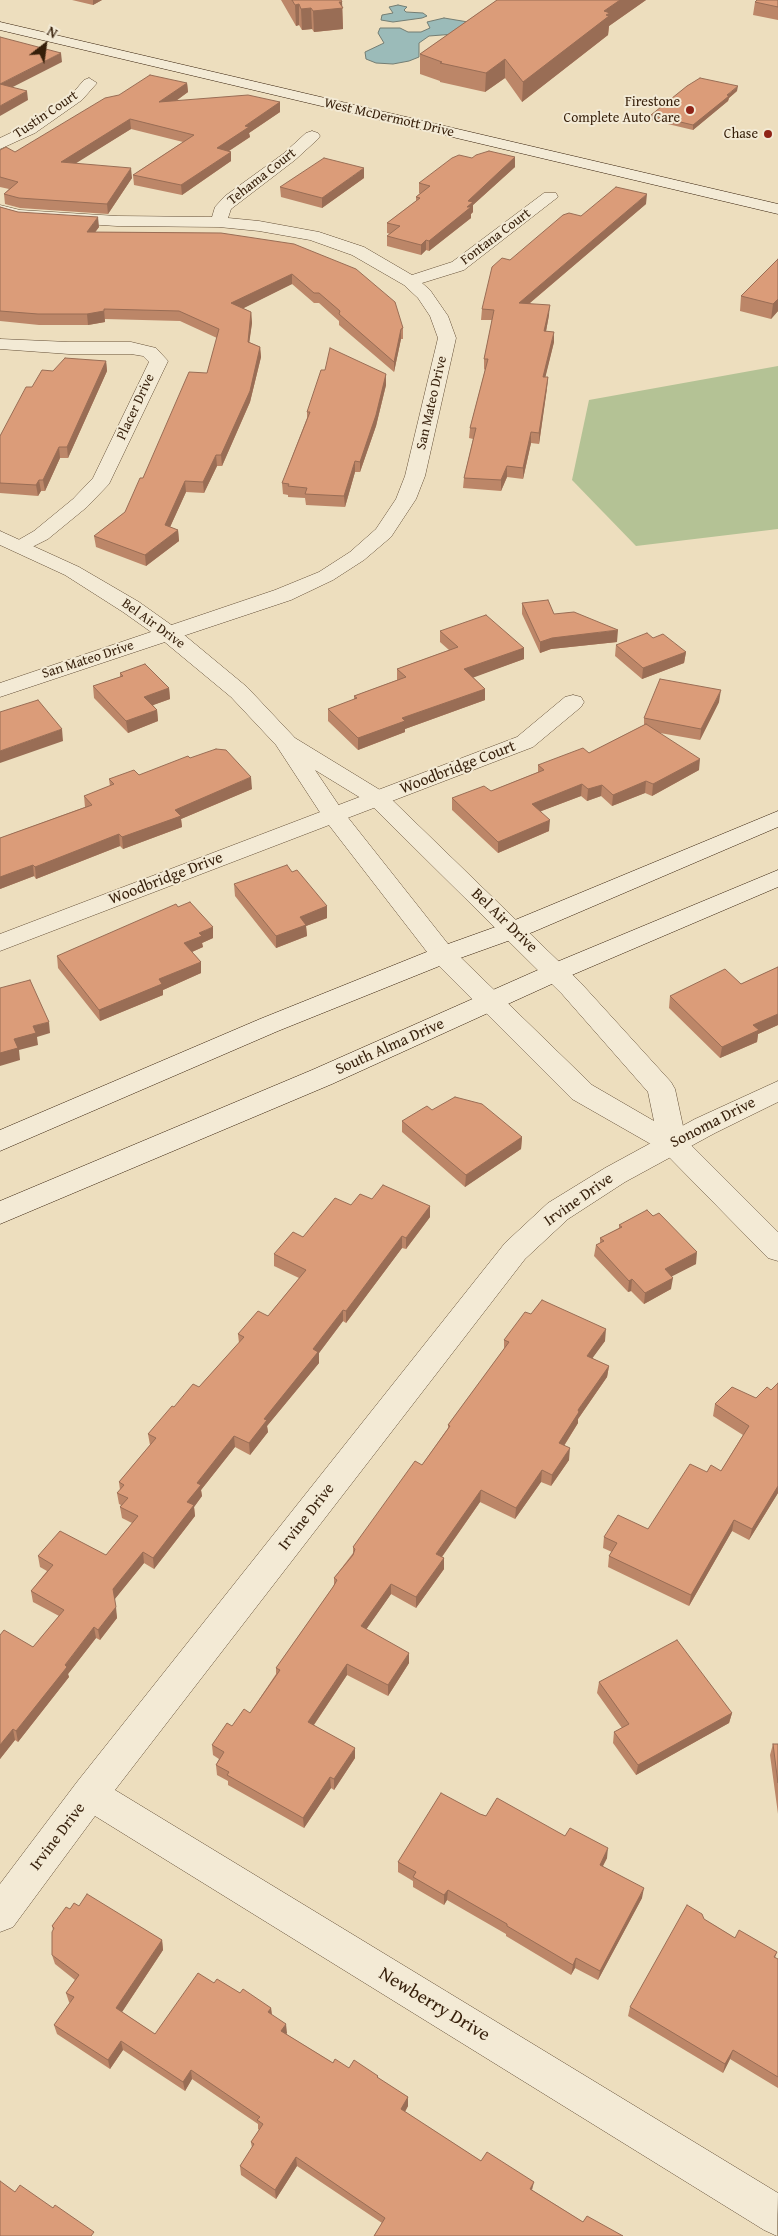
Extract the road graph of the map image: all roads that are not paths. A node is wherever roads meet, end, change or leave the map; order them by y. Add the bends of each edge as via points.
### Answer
1 (0, 26) edge
2 (88, 83) dead end
3 (312, 136) dead end
4 (0, 144) edge
5 (550, 196) dead end
6 (778, 209) edge
7 (0, 210) edge
8 (219, 222) junction
9 (410, 281) junction
10 (0, 344) edge
11 (0, 537) edge
12 (22, 546) junction
13 (168, 634) junction
14 (0, 690) edge
15 (573, 702) dead end
16 (285, 741) junction
17 (377, 798) junction
18 (333, 815) junction
19 (778, 818) edge
20 (778, 878) edge
21 (512, 929) junction
22 (0, 943) edge
23 (443, 955) junction
24 (556, 972) junction
25 (490, 1001) junction
26 (778, 1091) edge
27 (0, 1141) edge
28 (660, 1150) junction
29 (0, 1213) edge
30 (778, 1250) edge
31 (90, 1794) junction
32 (0, 1914) edge
33 (778, 2216) edge

1 - 6 street, West McDermott Drive
2 - 4 street, Tustin Court via 77,97 29,130
3 - 8 street, Tehama Court via 231,200 224,207
5 - 9 street, Fontana Court via 458,266
7 - 8 street, San Mateo Drive via 20,215 117,221
8 - 9 street, San Mateo Drive via 313,236 358,251
9 - 13 street, San Mateo Drive via 439,316 447,338 415,476 406,499 384,533 326,576 283,595
10 - 12 street, Placer Drive via 136,349 149,352 159,361 102,480 80,504
11 - 12 street, Bel Air Drive
12 - 13 street, Bel Air Drive via 72,571
13 - 14 street, San Mateo Drive
13 - 16 street, Bel Air Drive via 239,692
15 - 17 street, Woodbridge Court via 526,742
16 - 17 street, Bel Air Drive
16 - 18 street, Bel Air Drive
17 - 18 street, Woodbridge Court
17 - 21 street, Bel Air Drive
18 - 22 street, Woodbridge Drive
18 - 23 street, Bel Air Drive
19 - 21 street
20 - 24 street, South Alma Drive
21 - 23 street
21 - 24 street, Bel Air Drive
23 - 25 street, Bel Air Drive
23 - 27 street via 260,1029
24 - 25 street, South Alma Drive
24 - 28 street, Bel Air Drive via 661,1089
25 - 28 street, Bel Air Drive via 582,1092
25 - 29 street, South Alma Drive via 322,1077
26 - 28 street, Sonoma Drive
28 - 30 street, Bel Air Drive
28 - 31 street, Irvine Drive via 558,1211 515,1251
31 - 32 street, Irvine Drive
31 - 33 street, Newberry Drive

